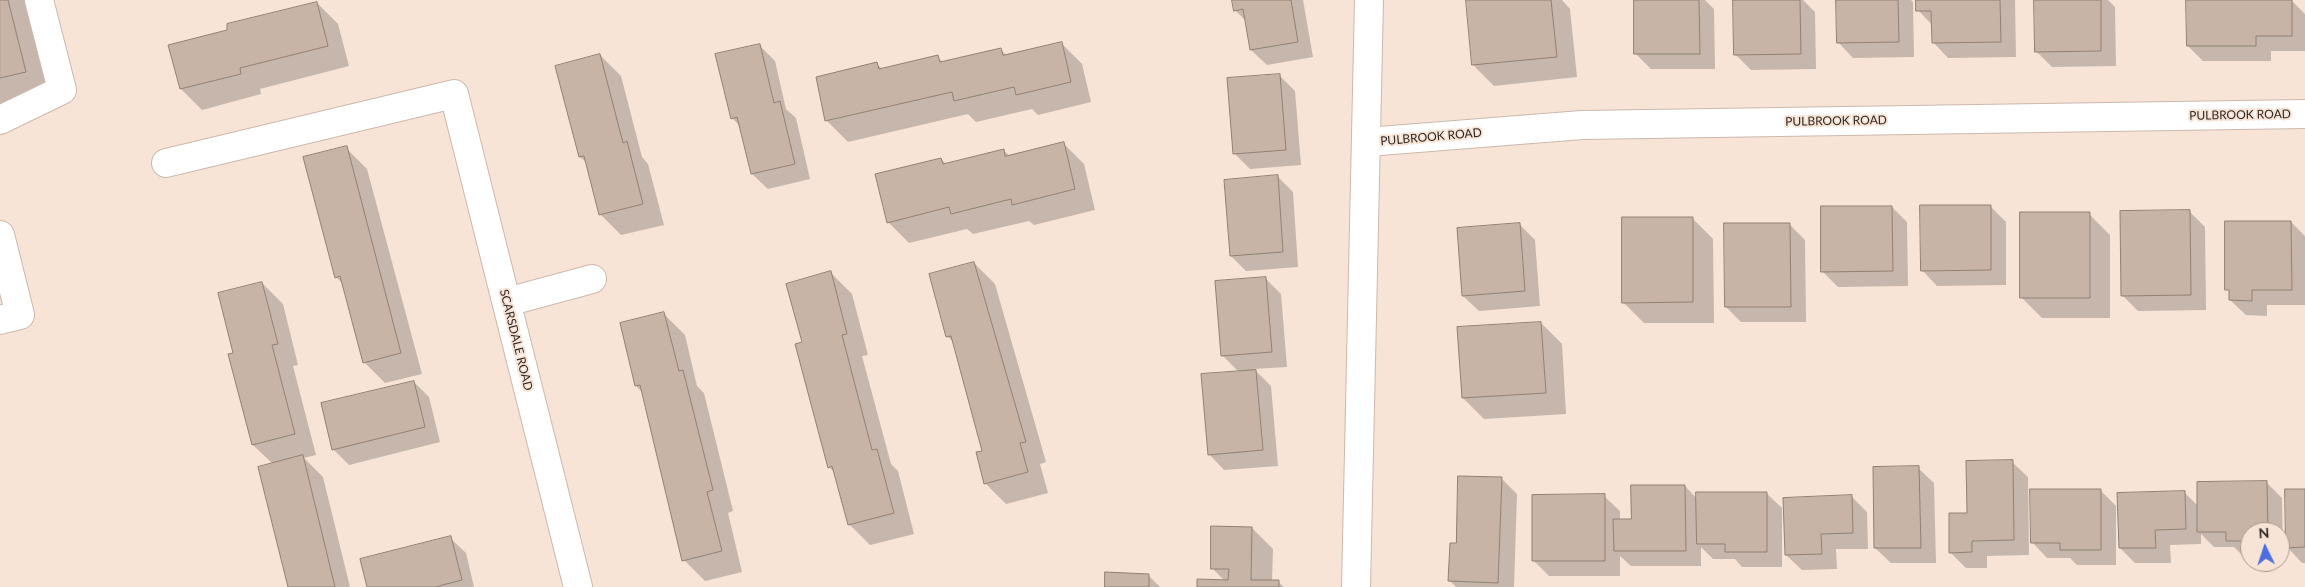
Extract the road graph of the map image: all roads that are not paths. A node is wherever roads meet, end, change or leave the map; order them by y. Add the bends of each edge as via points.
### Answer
1 (39, 0) edge
2 (1369, 0) edge
3 (2305, 114) edge
4 (0, 120) edge
5 (1367, 142) junction
6 (166, 163) dead end
7 (0, 236) edge
8 (592, 279) dead end
9 (507, 302) junction
10 (0, 320) edge
11 (578, 587) edge
12 (1356, 587) edge

1 - 4 street via 62,90
2 - 5 street, PULBROOK ROAD
3 - 5 street, PULBROOK ROAD via 1582,125
5 - 12 street, PULBROOK ROAD
6 - 9 street, SCARSDALE ROAD via 454,94
7 - 10 street via 20,315
8 - 9 street
9 - 11 street, SCARSDALE ROAD

